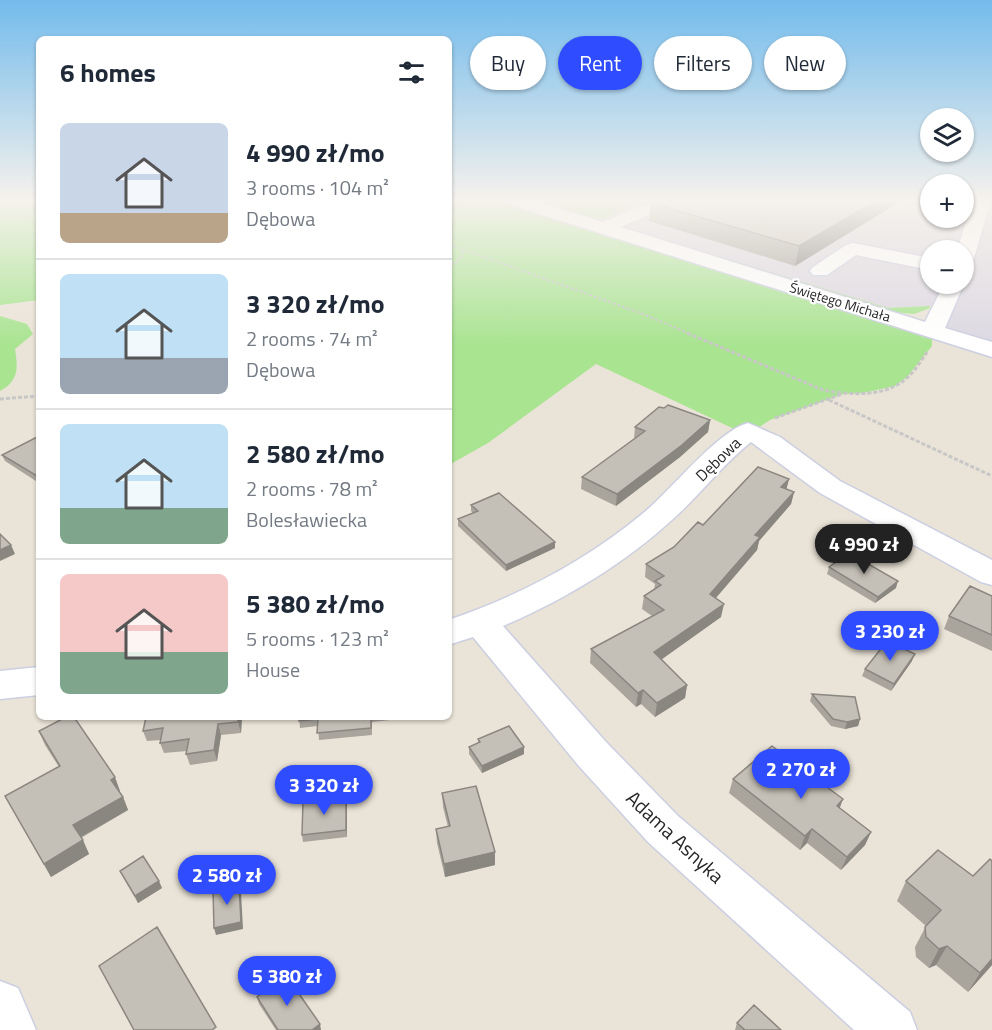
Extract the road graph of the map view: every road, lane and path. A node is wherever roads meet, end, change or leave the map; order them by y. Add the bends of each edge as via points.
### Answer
1 (463, 249) joint
2 (671, 249) edge
3 (853, 249) edge
4 (853, 249) edge
5 (920, 262) edge
6 (452, 265) edge
7 (820, 271) dead end
8 (949, 294) edge
9 (932, 331) junction
10 (992, 350) edge
11 (842, 394) junction
12 (36, 396) edge
13 (0, 399) edge
14 (829, 400) junction
15 (748, 431) junction
16 (992, 476) edge
17 (992, 574) edge
18 (464, 627) edge
19 (36, 681) edge
20 (0, 686) edge
21 (0, 1006) edge
22 (11, 1030) edge
23 (892, 1030) edge

1 - 6 path via 460,260
1 - 11 path via 643,314 806,384
2 - 9 street, Świętego Michała
3 - 5 street
4 - 7 street
8 - 9 street
9 - 10 street, Świętego Michała
9 - 11 path via 932,346 907,378 881,390
11 - 14 path
12 - 13 path
14 - 15 path
14 - 16 path
15 - 17 street, Dębowa via 777,444 830,487
15 - 18 street, Dębowa via 635,536 529,599
18 - 23 street, Adama Asnyka via 657,822
19 - 20 street
21 - 22 street

